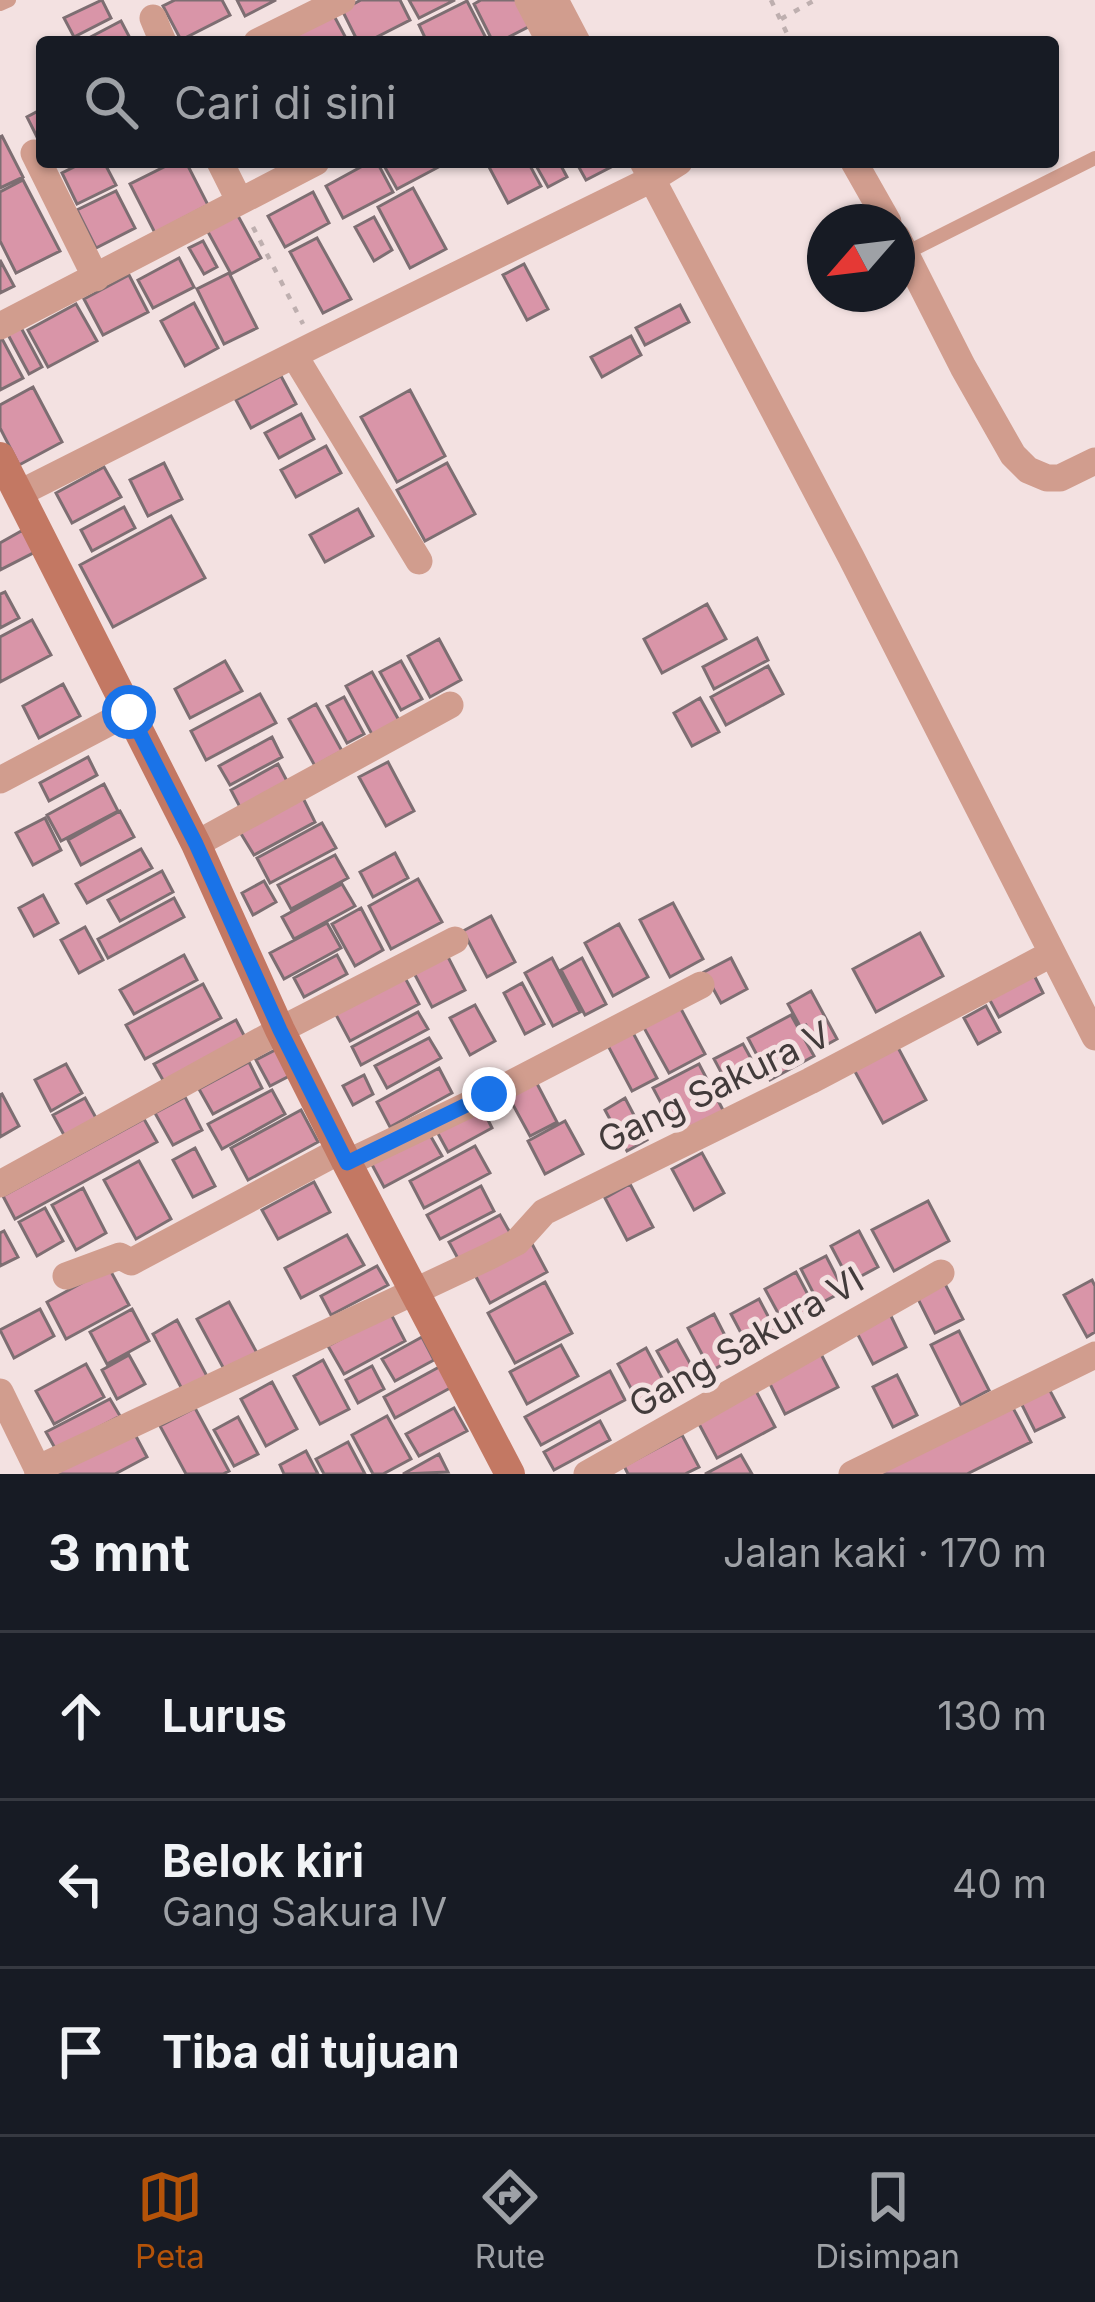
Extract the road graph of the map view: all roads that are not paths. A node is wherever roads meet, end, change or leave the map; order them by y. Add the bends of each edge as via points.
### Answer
1 (9, 0) edge
2 (342, 0) edge
3 (528, 0) edge
4 (555, 0) edge
5 (0, 4) edge
6 (269, 36) edge
7 (547, 36) edge
8 (574, 36) edge
9 (34, 153) dead end
10 (36, 157) edge
11 (1095, 158) edge
12 (41, 168) edge
13 (223, 168) edge
14 (858, 168) edge
15 (280, 170) edge
16 (648, 170) edge
17 (239, 200) junction
18 (878, 204) edge
19 (915, 239) edge
20 (915, 271) edge
21 (96, 278) junction
22 (0, 326) edge
23 (304, 350) junction
24 (0, 457) edge
25 (1095, 460) edge
26 (19, 494) junction
27 (419, 561) dead end
28 (450, 706) dead end
29 (129, 712) junction
30 (0, 780) edge
31 (196, 844) junction
32 (454, 940) dead end
33 (1052, 954) junction
34 (701, 985) dead end
35 (280, 1030) junction
36 (1095, 1037) edge
37 (344, 1157) junction
38 (0, 1184) edge
39 (941, 1273) dead end
40 (66, 1276) dead end
41 (415, 1290) junction
42 (1095, 1355) edge
43 (0, 1392) edge
44 (39, 1471) edge
45 (510, 1474) edge
46 (587, 1474) edge
47 (852, 1474) edge

1 - 5 lane
2 - 6 street
3 - 7 street
4 - 8 street
9 - 10 street
11 - 19 lane
12 - 21 street
13 - 17 street
14 - 18 street
15 - 17 street
16 - 23 street
16 - 33 street
17 - 21 street
20 - 25 street via 1013,455 1047,478
21 - 22 street
23 - 26 street
23 - 27 street
24 - 26 street
26 - 29 street
28 - 31 street
29 - 30 street
29 - 31 street
31 - 35 street
32 - 35 street
33 - 36 street
33 - 41 street, Gang Sakura V via 544,1212 517,1242
34 - 37 street via 489,1094
35 - 37 street
35 - 38 street
37 - 40 street via 131,1262 120,1256
37 - 41 street
39 - 46 street, Gang Sakura VI
41 - 44 street, Gang Sakura V
41 - 45 street
42 - 47 street
43 - 44 street

